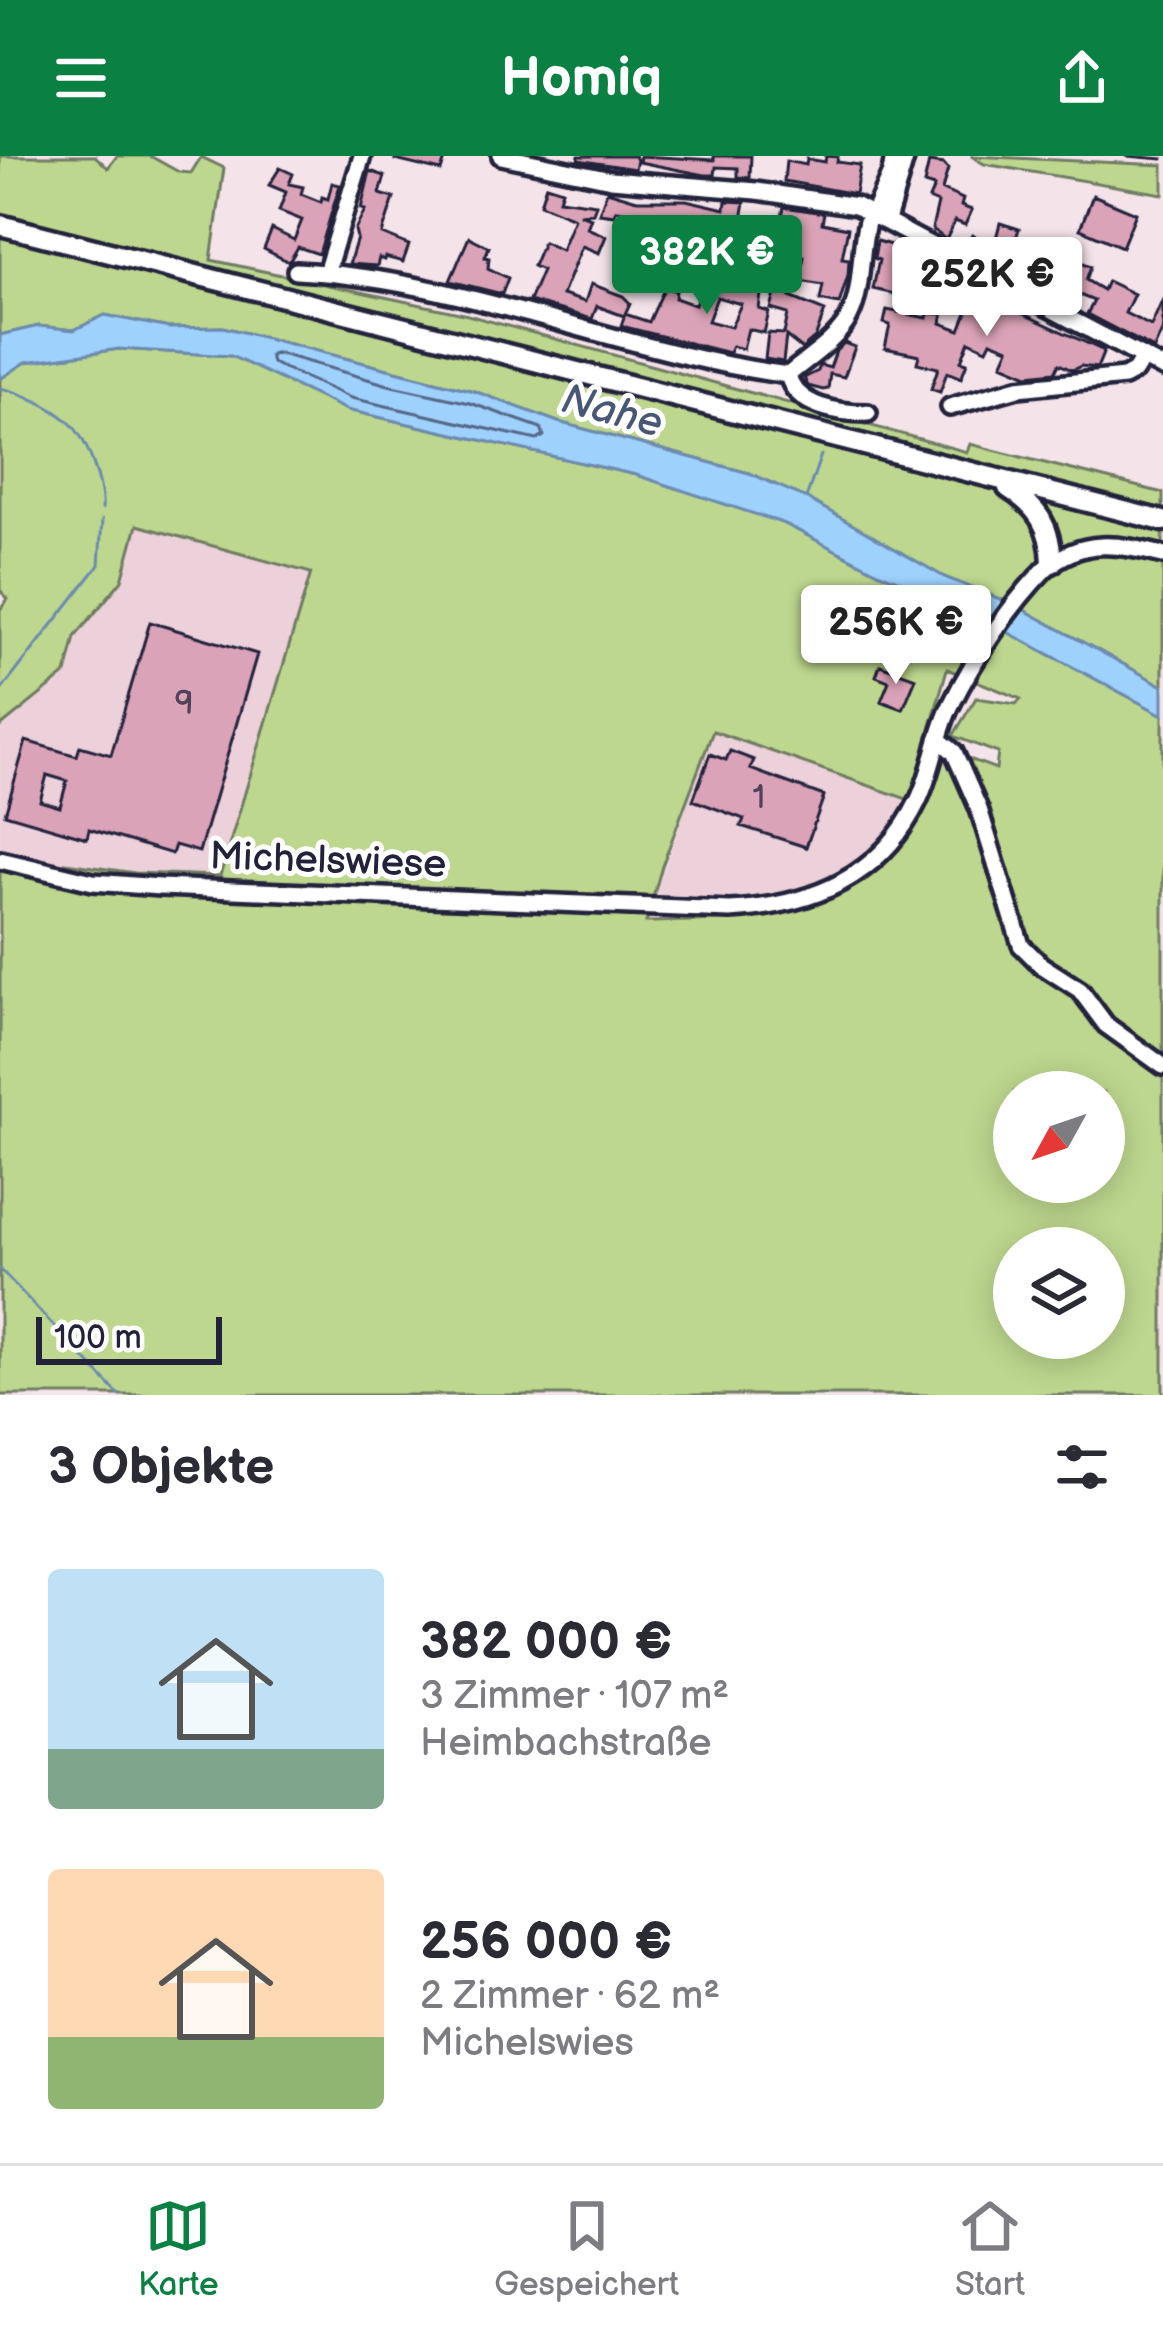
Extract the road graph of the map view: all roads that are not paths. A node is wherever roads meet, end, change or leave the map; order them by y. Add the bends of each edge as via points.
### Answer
1 (362, 156) edge
2 (501, 156) edge
3 (894, 156) edge
4 (906, 156) edge
5 (877, 215) junction
6 (0, 226) edge
7 (296, 271) dead end
8 (326, 273) junction
9 (1142, 358) junction
10 (1163, 368) edge
11 (788, 375) junction
12 (950, 407) dead end
13 (868, 413) dead end
14 (994, 478) junction
15 (1163, 521) edge
16 (1163, 555) edge
17 (1052, 563) junction
18 (938, 739) junction
19 (0, 860) edge
20 (1163, 1066) edge

1 - 8 street
2 - 5 street via 594,176 800,196
3 - 5 street
4 - 5 street
5 - 9 street
5 - 11 street via 862,234 849,317
6 - 14 main road
7 - 8 street
8 - 11 street via 490,301 699,361
9 - 10 street
9 - 12 street via 1124,377 1018,388
11 - 13 street via 807,402
14 - 15 main road
14 - 17 main road via 1042,517
16 - 17 street via 1102,544
17 - 18 street, Michelswiese via 979,658
18 - 19 street, Michelswiese via 919,799 880,854 842,884 765,908 160,887 93,882
18 - 20 street via 954,752 979,809 1021,945

